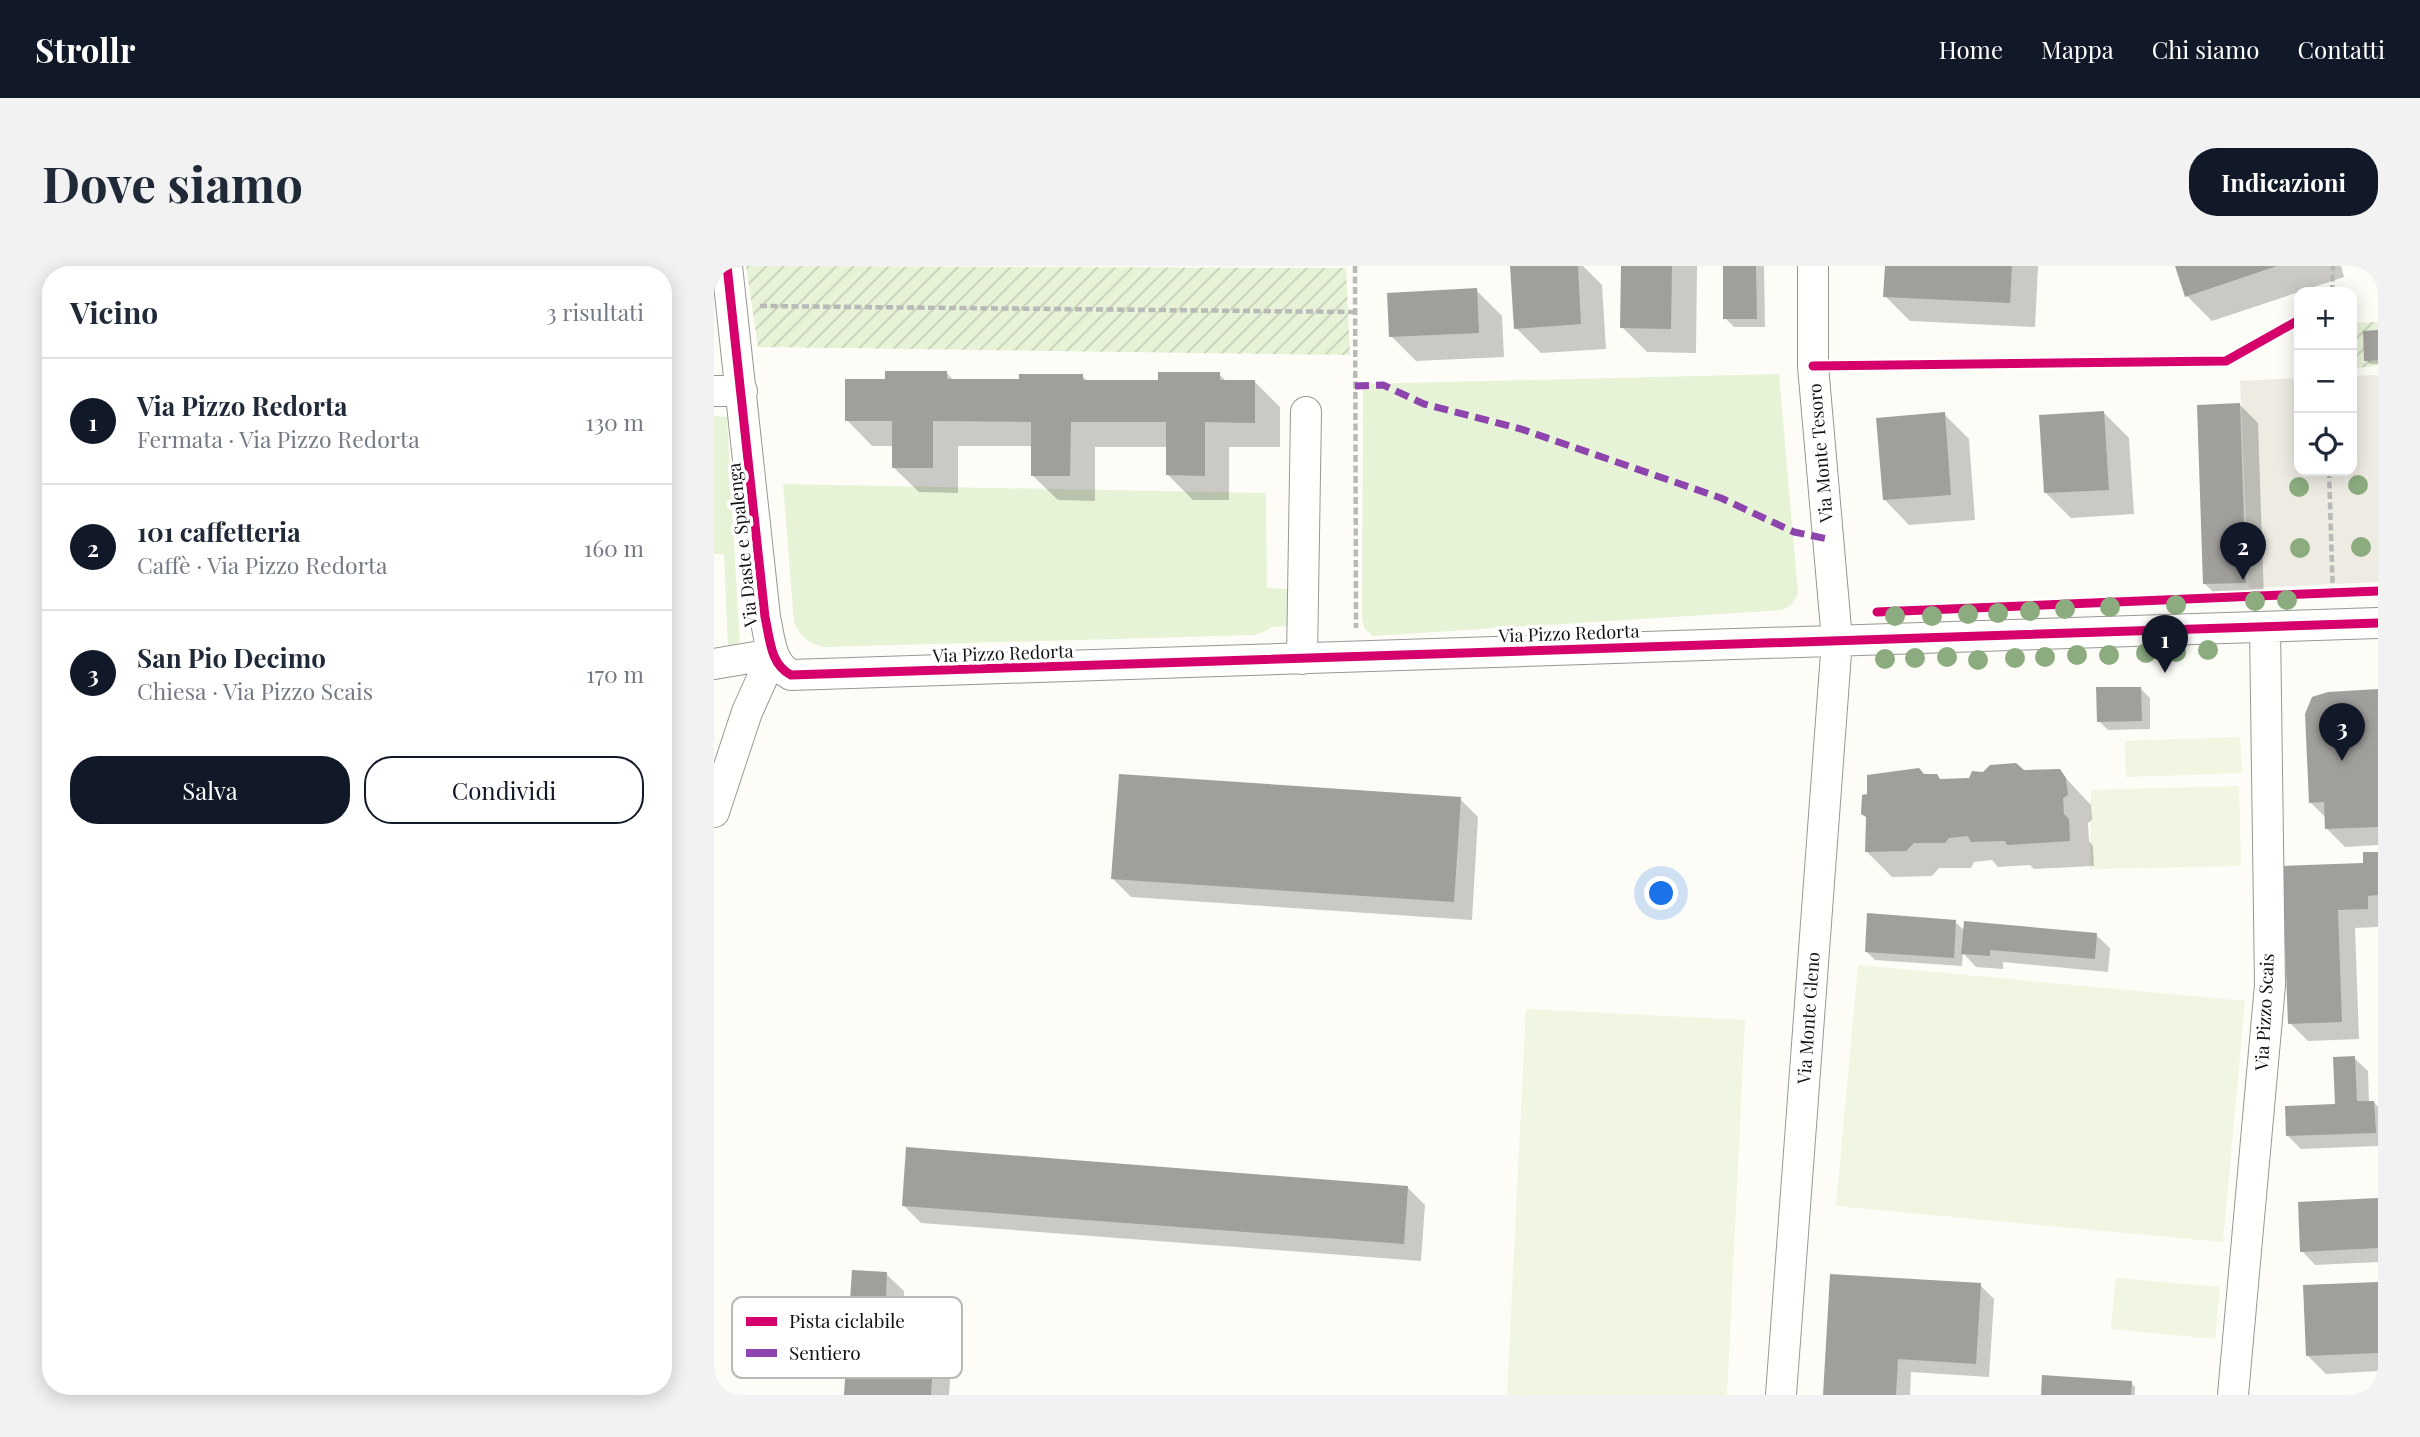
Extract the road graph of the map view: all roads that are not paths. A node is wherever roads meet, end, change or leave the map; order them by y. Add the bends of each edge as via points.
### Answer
1 (727, 266) edge
2 (1813, 266) edge
3 (728, 391) edge
4 (1306, 412) dead end
5 (2378, 624) edge
6 (2265, 627) junction
7 (1837, 640) junction
8 (773, 654) junction
9 (1302, 659) junction
10 (714, 664) edge
11 (714, 812) edge
12 (1781, 1395) edge
13 (2233, 1395) edge

1 - 3 street, Via Daste e Spalenga via 731,305
2 - 7 street, Via Monte Tesoro via 1813,366
3 - 8 street, Via Daste e Spalenga
4 - 9 street
5 - 6 street, Via Pizzo Redorta
6 - 7 street, Via Pizzo Redorta
6 - 13 street, Via Pizzo Scais via 2270,985
7 - 9 street, Via Pizzo Redorta
7 - 12 street, Via Monte Gleno
8 - 9 street, Via Pizzo Redorta via 783,671 803,677
8 - 10 street
8 - 11 street via 747,712

